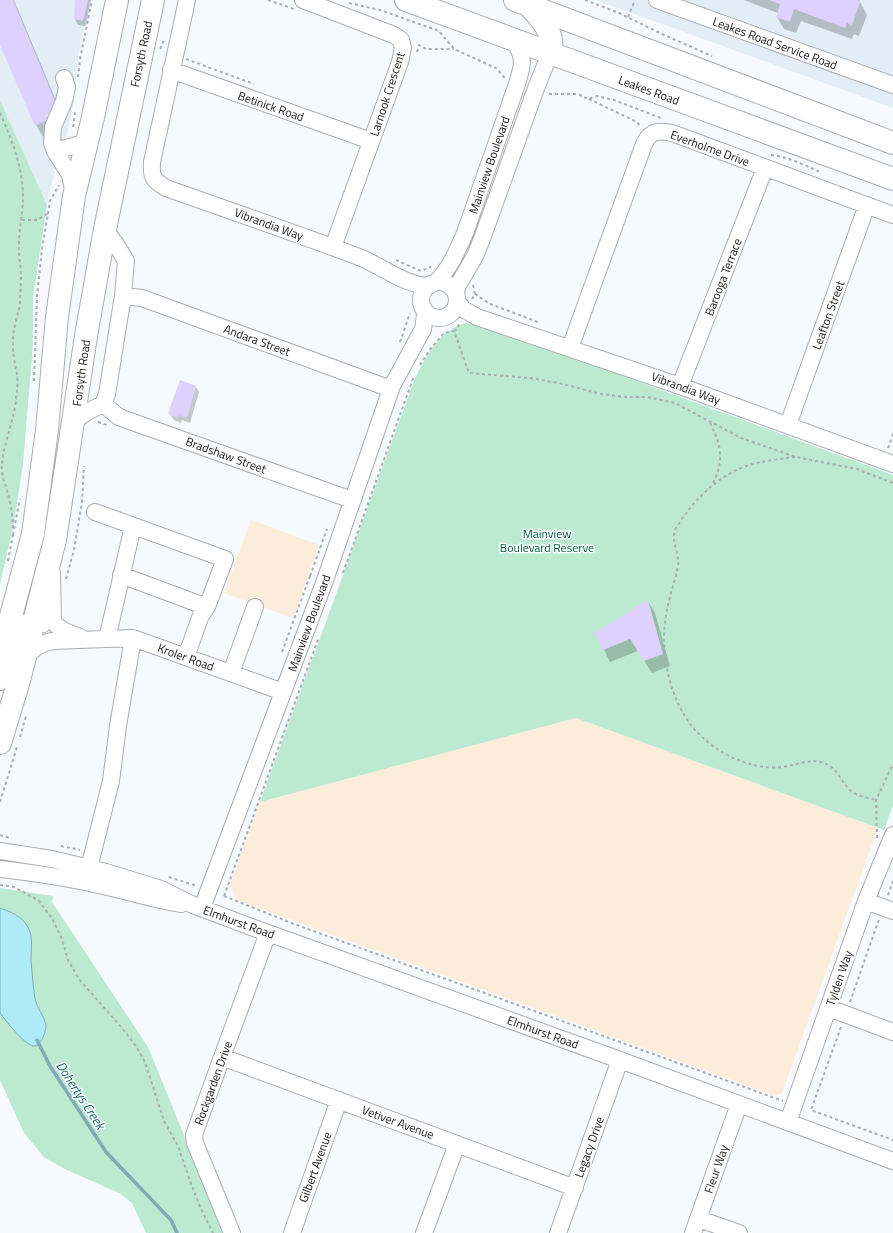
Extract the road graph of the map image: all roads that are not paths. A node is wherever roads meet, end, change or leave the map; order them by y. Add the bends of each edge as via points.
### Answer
1 (117, 0) edge
2 (153, 0) edge
3 (187, 0) edge
4 (406, 0) edge
5 (659, 0) edge
6 (521, 2) edge
7 (300, 5) edge
8 (514, 40) junction
9 (550, 53) junction
10 (171, 70) junction
11 (64, 78) dead end
12 (893, 85) edge
13 (371, 141) junction
14 (88, 142) junction
15 (893, 144) edge
16 (55, 151) junction
17 (765, 168) junction
18 (893, 179) edge
19 (74, 196) junction
20 (867, 205) junction
21 (893, 215) edge
22 (105, 229) junction
23 (333, 247) junction
24 (388, 264) junction
25 (432, 285) junction
26 (123, 296) junction
27 (456, 298) junction
28 (418, 308) junction
29 (446, 317) junction
30 (477, 317) junction
31 (418, 339) junction
32 (570, 348) junction
33 (680, 386) junction
34 (391, 389) junction
35 (103, 404) junction
36 (74, 421) junction
37 (788, 425) junction
38 (890, 457) edge
39 (352, 500) junction
40 (95, 512) dead end
41 (133, 526) junction
42 (55, 540) junction
43 (121, 576) junction
44 (207, 606) junction
45 (255, 607) dead end
46 (35, 621) junction
47 (63, 630) junction
48 (133, 638) junction
49 (86, 639) junction
50 (107, 639) junction
51 (0, 657) edge
52 (186, 657) junction
53 (25, 658) junction
54 (231, 673) junction
55 (0, 682) edge
56 (283, 692) junction
57 (0, 743) edge
58 (893, 835) edge
59 (0, 851) edge
60 (91, 861) junction
61 (0, 869) edge
62 (866, 901) junction
63 (197, 907) junction
64 (893, 910) edge
65 (268, 933) junction
66 (829, 1008) junction
67 (893, 1032) edge
68 (222, 1057) junction
69 (620, 1060) junction
70 (339, 1100) junction
71 (739, 1104) junction
72 (788, 1122) junction
73 (457, 1144) junction
74 (893, 1161) edge
75 (575, 1188) junction
76 (696, 1226) edge
77 (232, 1233) edge
78 (292, 1233) edge
79 (424, 1233) edge
80 (558, 1233) edge
81 (738, 1233) edge

1 - 14 highway
2 - 22 highway, Forsyth Road
3 - 10 street
4 - 8 highway, Leakes Road
5 - 12 street, Leakes Road Service Road
6 - 9 highway via 540,18 547,30 551,39
6 - 15 highway
7 - 13 street, Larnook Crescent via 394,35 401,40 402,54
8 - 9 highway, Leakes Road
8 - 25 street, Mainview Boulevard via 523,64 517,84 458,250 445,273
9 - 18 highway, Leakes Road
9 - 27 street, Mainview Boulevard via 482,239 457,287
10 - 13 street, Betinick Road
10 - 23 street, Vibrandia Way via 152,162 151,174 154,180 166,188
11 - 16 street via 67,87 64,101 53,127 52,143
13 - 23 street, Larnook Crescent
14 - 16 street
14 - 19 highway
16 - 19 street via 70,176
17 - 20 street, Everholme Drive
17 - 32 street, Everholme Drive via 672,133 662,131 649,136
17 - 33 street, Barooga Terrace
19 - 51 highway via 57,317 47,430 33,534
20 - 21 street, Everholme Drive
20 - 37 street, Leafton Street
22 - 26 street via 126,261
22 - 36 highway, Forsyth Road
23 - 24 street, Vibrandia Way via 364,259
24 - 25 street, Vibrandia Way via 413,283
24 - 28 street, Vibrandia Way via 410,289
25 - 27 street via 448,285 453,289
25 - 28 street via 423,294
26 - 34 street, Andara Street via 142,298
26 - 35 street via 107,394
27 - 29 street via 455,309
27 - 30 street, Vibrandia Way via 462,309
28 - 29 street via 432,316
28 - 31 street, Mainview Boulevard via 425,315
29 - 30 street, Vibrandia Way
29 - 31 street, Mainview Boulevard via 432,323
30 - 32 street, Vibrandia Way
31 - 34 street, Mainview Boulevard via 404,360
32 - 33 street, Vibrandia Way
33 - 37 street, Vibrandia Way
34 - 39 street, Mainview Boulevard
35 - 36 street
35 - 39 street, Bradshaw Street via 119,417
36 - 42 highway, Forsyth Road
37 - 38 street, Vibrandia Way
39 - 56 street, Mainview Boulevard
40 - 41 street
41 - 43 street
41 - 44 street via 225,559
42 - 46 highway, Forsyth Road
42 - 47 street via 52,569 53,621
43 - 44 street
43 - 50 street
44 - 52 street via 201,615
45 - 54 street
46 - 47 street
46 - 53 highway, Forsyth Road
46 - 55 street via 21,625
47 - 49 street
48 - 50 street, Kroler Road
48 - 52 street, Kroler Road
48 - 60 street via 111,781
49 - 50 street, Kroler Road
49 - 53 street, Kroler Road via 42,643 33,648
52 - 54 street, Kroler Road
53 - 57 highway, Forsyth Road
54 - 56 street, Kroler Road
56 - 63 street, Mainview Boulevard via 209,890
58 - 62 street, Tylden Way
59 - 60 street, Elmhurst Road
60 - 63 street, Elmhurst Road via 161,889
61 - 63 street, Elmhurst Road via 48,875
62 - 64 street
62 - 66 street, Tylden Way
63 - 65 street, Elmhurst Road
65 - 68 street, Rockgarden Drive
65 - 69 street, Elmhurst Road
66 - 67 street
66 - 72 street, Tylden Way
68 - 70 street, Vetiver Avenue
68 - 77 street, Rockgarden Drive via 194,1135
69 - 71 street, Elmhurst Road
69 - 75 street, Legacy Drive
70 - 73 street, Vetiver Avenue
70 - 78 street, Gilbert Avenue
71 - 72 street, Elmhurst Road
71 - 76 street, Fleur Way
72 - 74 street, Elmhurst Road
73 - 75 street, Vetiver Avenue
73 - 79 street
75 - 80 street, Legacy Drive
76 - 81 street

